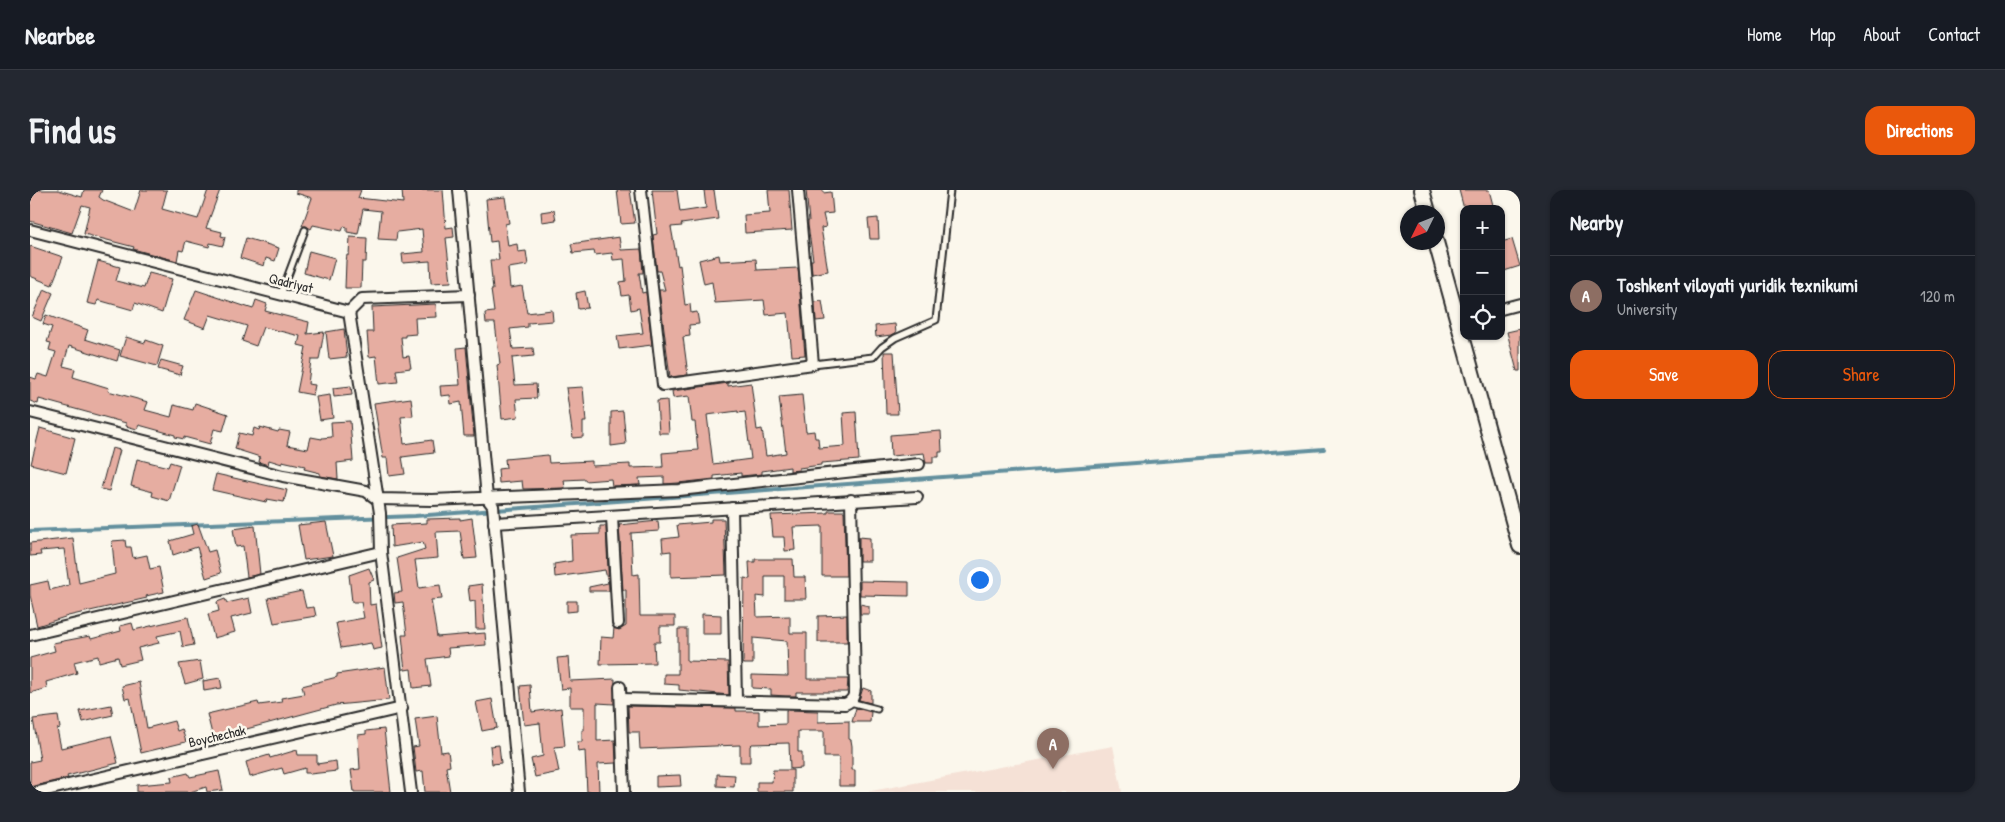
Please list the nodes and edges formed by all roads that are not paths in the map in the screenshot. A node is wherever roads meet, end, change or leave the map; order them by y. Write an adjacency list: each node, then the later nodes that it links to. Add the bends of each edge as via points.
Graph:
1 (459, 190): 11 (street)
2 (641, 190): 17 (street, via 663,385)
3 (798, 190): 17 (street)
4 (950, 190): 17 (lane, via 936,320 895,338 873,357)
5 (1422, 190): 6 (street)
6 (1426, 205)
7 (30, 230): 10 (street, Qadriyat)
8 (305, 230): 10 (lane)
9 (1439, 250): 15 (street)
10 (281, 295): 14 (street, Qadriyat)
11 (468, 295): 14 (street, via 362,299); 24 (street)
12 (1520, 304): 13 (street)
13 (1505, 308)
14 (349, 312): 21 (street)
15 (1460, 317)
16 (1466, 340): 26 (street)
17 (813, 364)
18 (30, 412): 21 (street, via 283,476 366,491)
19 (919, 464): 24 (street)
20 (917, 497): 22 (street)
21 (377, 499): 24 (street, via 432,500); 27 (street)
22 (851, 500): 23 (street); 33 (street, via 855,688)
23 (732, 508): 25 (street); 32 (street)
24 (492, 511): 25 (street); 38 (street)
25 (612, 517): 28 (street)
26 (1520, 546)
27 (381, 552): 29 (street); 34 (street)
28 (618, 623)
29 (30, 635)
30 (620, 686): 31 (street)
31 (620, 699): 32 (street); 39 (street)
32 (736, 700): 33 (street)
33 (850, 702): 35 (lane)
34 (402, 708): 36 (street, Boychechak); 37 (street)
35 (877, 709)
36 (38, 792)
37 (411, 792)
38 (519, 792)
39 (624, 792)

